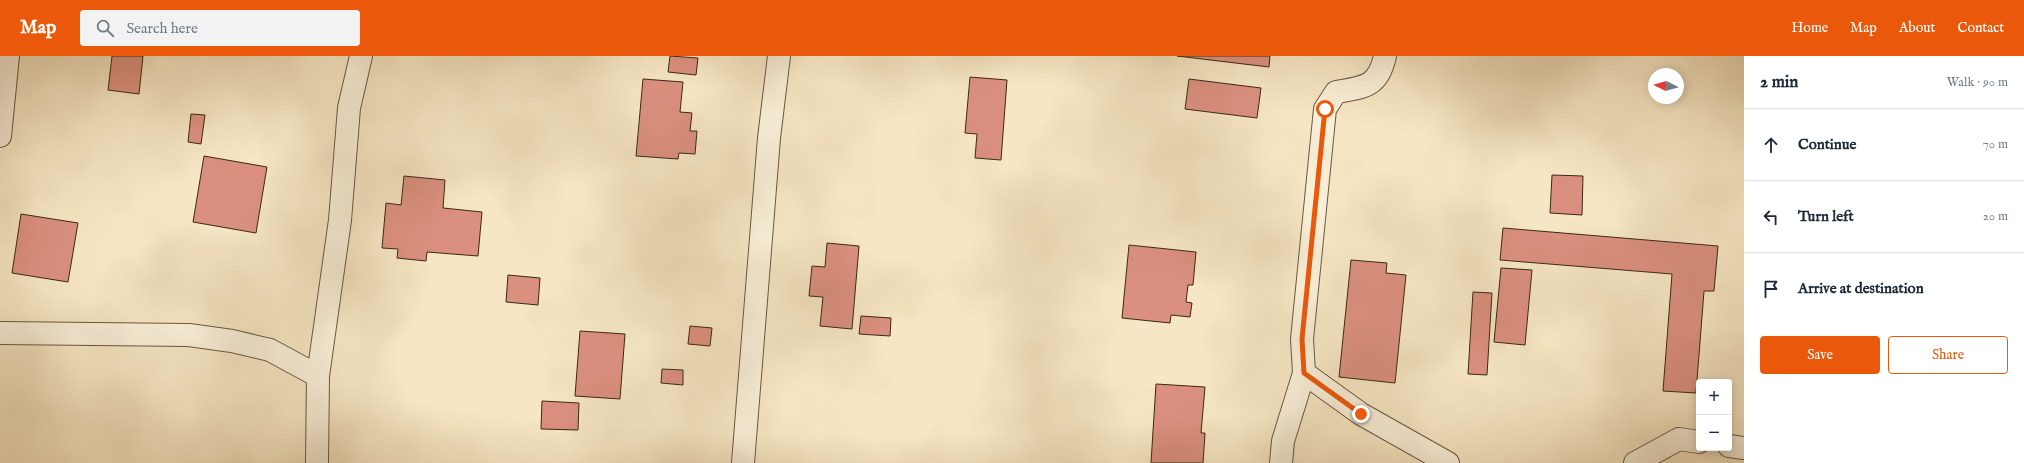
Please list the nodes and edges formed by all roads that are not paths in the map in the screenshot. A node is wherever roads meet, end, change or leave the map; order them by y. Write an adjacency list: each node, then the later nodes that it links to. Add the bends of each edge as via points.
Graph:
1 (8, 56): 5 (street)
2 (360, 56): 8 (street, via 349,108 340,220)
3 (779, 56): 13 (street, via 768,138)
4 (1385, 56): 7 (street, via 1375,82 1336,92 1325,109 1302,339)
5 (0, 136)
6 (0, 333): 8 (street, via 189,335 270,350)
7 (1304, 373): 14 (street, via 1283,441); 15 (street, via 1361,414)
8 (318, 376): 12 (street)
9 (1696, 442): 16 (street, via 1679,439)
10 (1732, 446): 11 (street)
11 (1744, 448)
12 (317, 463)
13 (743, 463)
14 (1281, 463)
15 (1448, 463)
16 (1635, 463)

